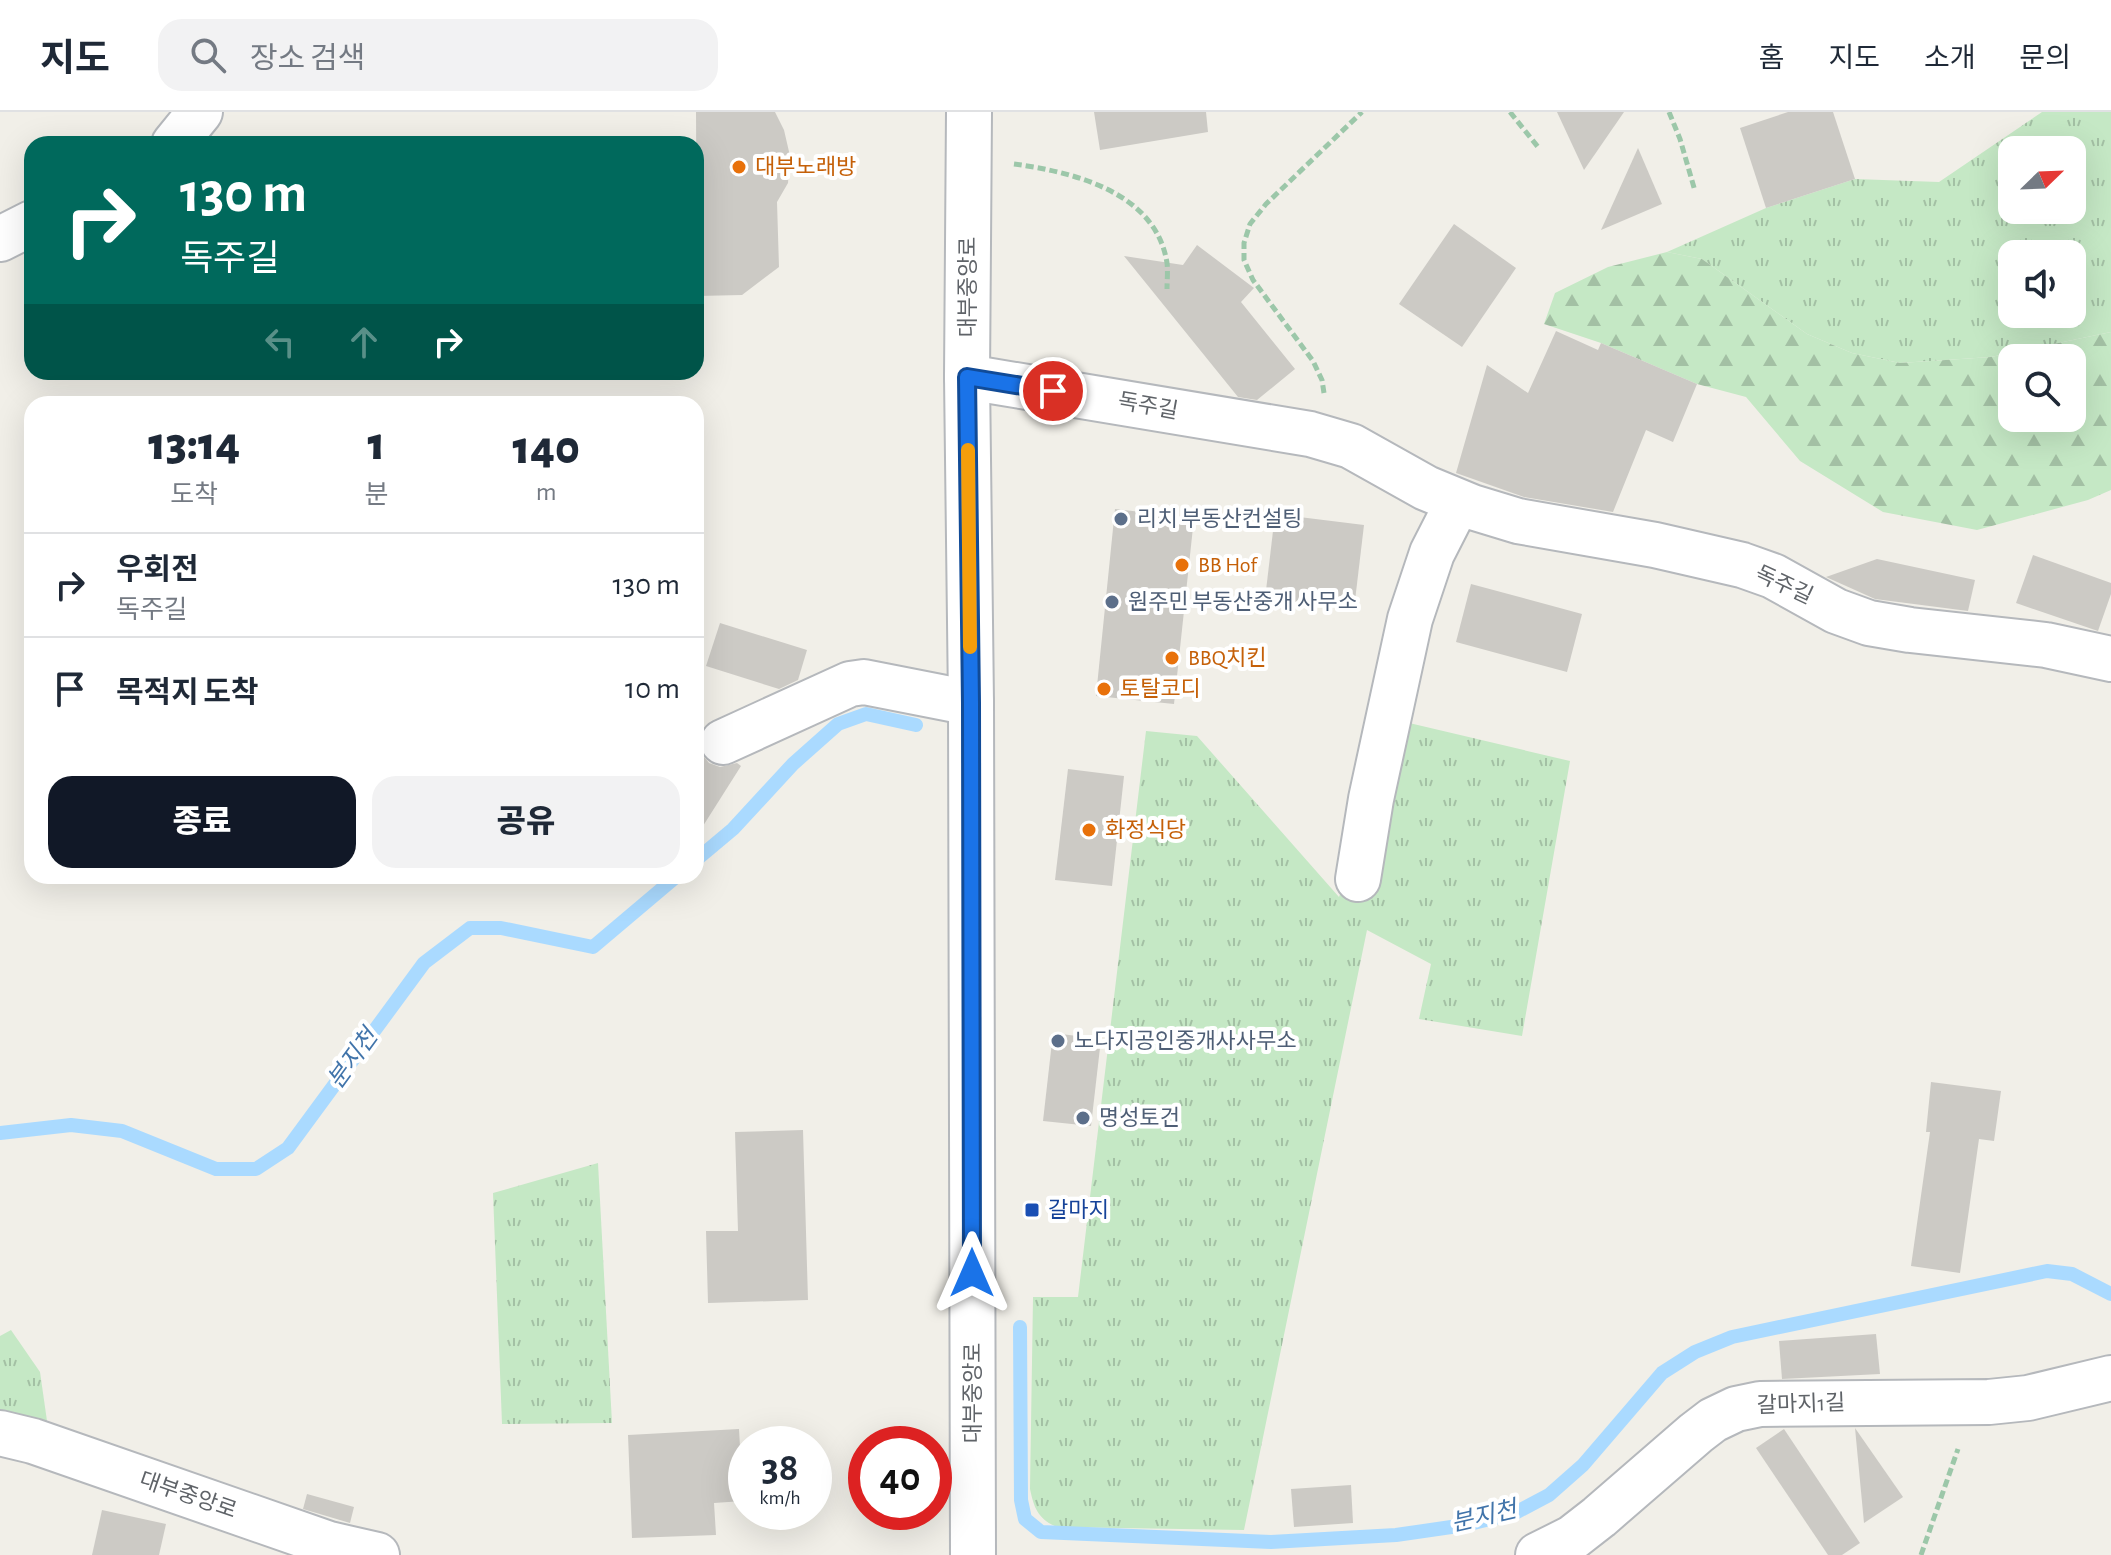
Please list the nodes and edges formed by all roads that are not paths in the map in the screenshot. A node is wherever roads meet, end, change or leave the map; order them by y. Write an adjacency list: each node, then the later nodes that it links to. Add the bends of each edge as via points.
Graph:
1 (200, 112): 3 (street)
2 (969, 112): 6 (street, 대부중앙로)
3 (180, 136)
4 (24, 227): 5 (street)
5 (0, 239)
6 (967, 377): 7 (street, 독주길, via 1310,434 1351,446); 9 (street, 대부중앙로)
7 (1458, 502): 8 (street, 독주길, via 1518,521 1742,565 1869,623 2046,645); 11 (street, via 1432,553 1410,619)
8 (2111, 659)
9 (971, 703): 10 (street, via 864,682 850,684); 15 (street, 대부중앙로)
10 (723, 742)
11 (1358, 879)
12 (2111, 1378): 16 (street, 갈마지1길, via 2028,1398 1974,1403 1783,1402 1736,1409 1696,1433 1572,1538)
13 (0, 1433): 14 (street, 대부중앙로, via 329,1544)
14 (377, 1555)
15 (973, 1555)
16 (1538, 1555)

